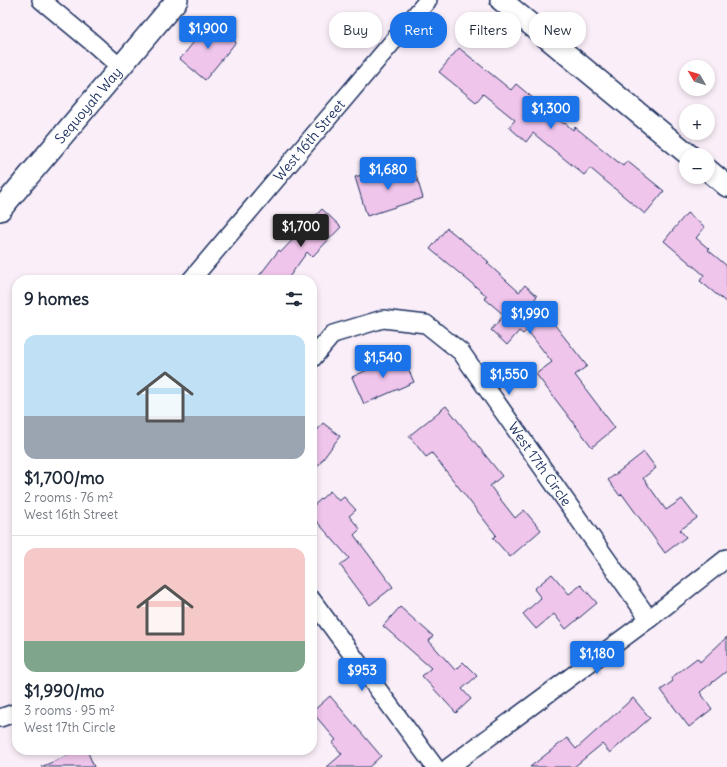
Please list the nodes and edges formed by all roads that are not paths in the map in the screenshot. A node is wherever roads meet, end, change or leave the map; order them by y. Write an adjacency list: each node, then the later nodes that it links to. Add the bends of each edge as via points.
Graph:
1 (41, 0): 5 (street)
2 (177, 0): 5 (street, Sequoyah Way)
3 (428, 0): 10 (street, West 16th Street)
4 (501, 0): 6 (street)
5 (120, 67): 9 (street, Sequoyah Way)
6 (681, 148)
7 (715, 176): 8 (street)
8 (727, 186)
9 (0, 210)
10 (195, 275)
11 (317, 353): 14 (street, West 17th Circle, via 333,334 383,319 426,324 461,352)
12 (727, 558): 14 (street)
13 (317, 607): 17 (street)
14 (648, 619): 18 (street)
15 (12, 714): 16 (street)
16 (0, 718)
17 (435, 767)
18 (449, 767)

